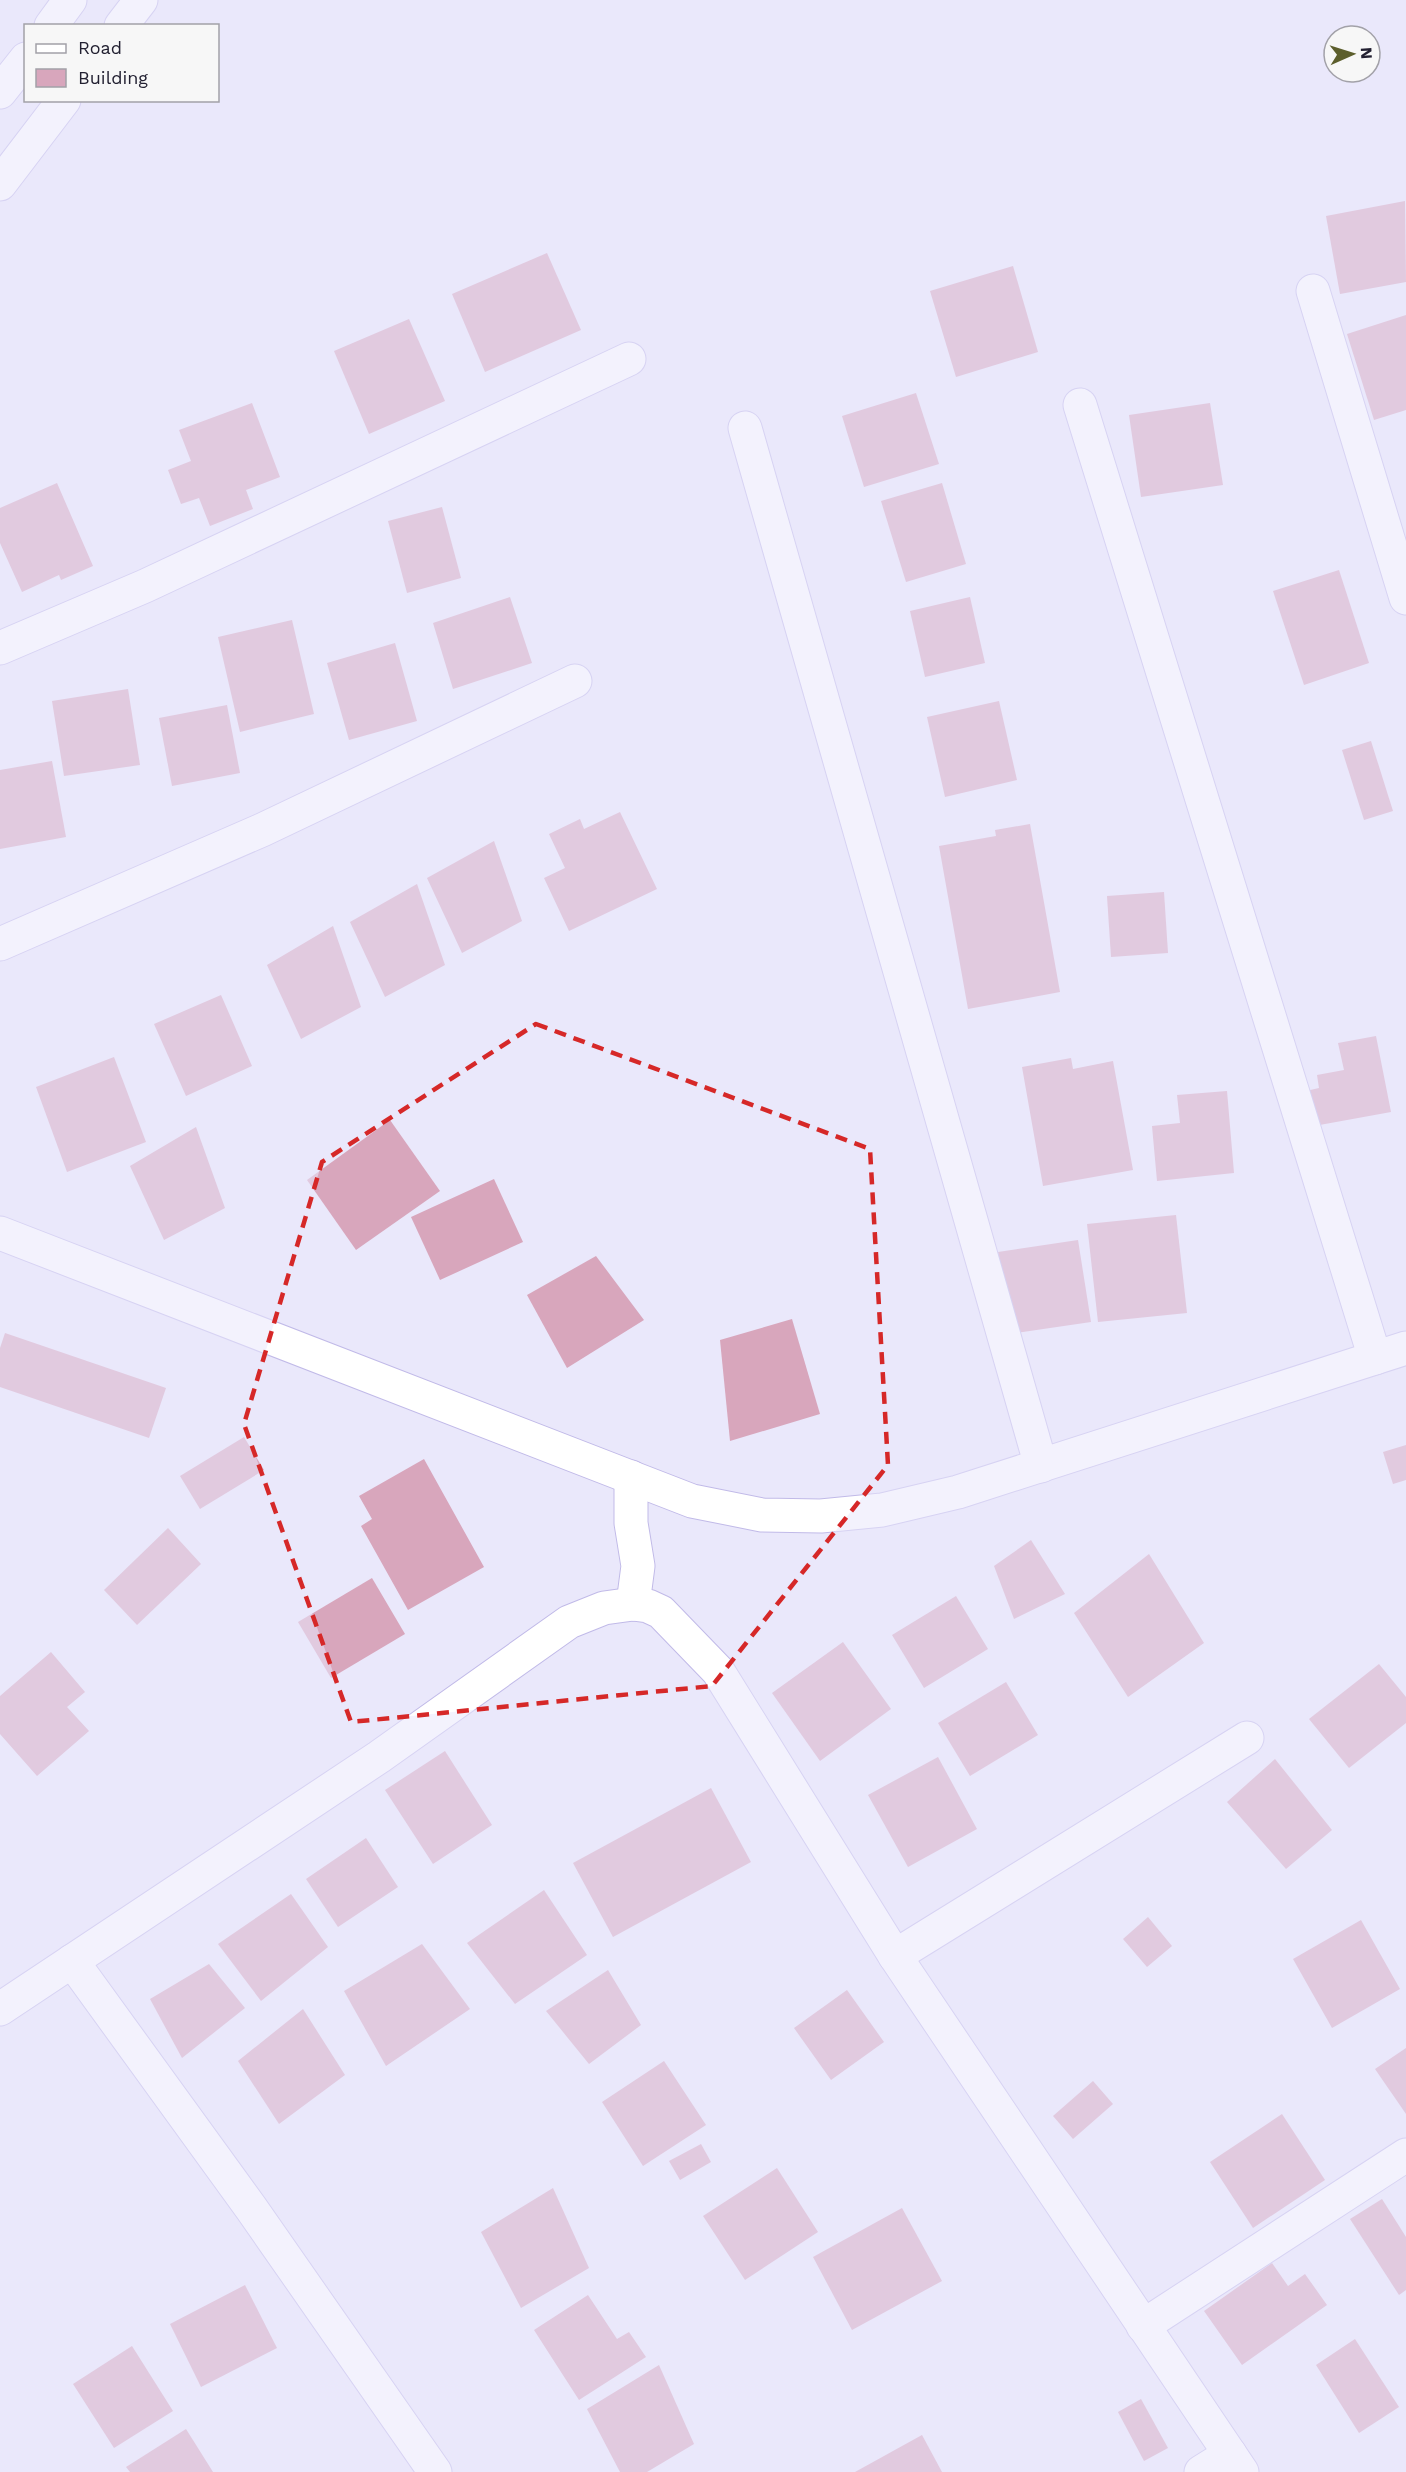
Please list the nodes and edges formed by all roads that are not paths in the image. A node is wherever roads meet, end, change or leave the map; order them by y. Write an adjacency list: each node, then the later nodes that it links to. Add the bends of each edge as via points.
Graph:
1 (70, 0): 3 (main road)
2 (141, 0): 4 (main road)
3 (52, 24)
4 (123, 24)
5 (24, 61): 6 (main road)
6 (0, 92)
7 (62, 102): 8 (main road)
8 (0, 184)
9 (1313, 291): 13 (main road)
10 (629, 359): 14 (main road, via 145,586)
11 (1080, 405): 19 (main road)
12 (744, 428): 20 (main road)
13 (1406, 598)
14 (0, 648)
15 (575, 681): 16 (main road, via 262,830)
16 (0, 944)
17 (0, 1233): 21 (main road)
18 (1406, 1348): 19 (main road)
19 (1375, 1358): 20 (main road)
20 (1041, 1466): 21 (main road, via 882,1510 821,1516 762,1515 692,1501)
21 (631, 1477): 22 (main road, via 631,1523 638,1566)
22 (633, 1604): 24 (main road, via 661,1612 718,1671); 25 (main road, via 604,1608 569,1622 379,1757)
23 (1247, 1738): 24 (main road)
24 (895, 1956): 28 (main road)
25 (72, 1961): 26 (main road); 30 (main road)
26 (0, 2009)
27 (1406, 2155): 28 (main road)
28 (1143, 2326): 29 (main road)
29 (1236, 2463): 31 (main road)
30 (435, 2472)
31 (1201, 2472)

